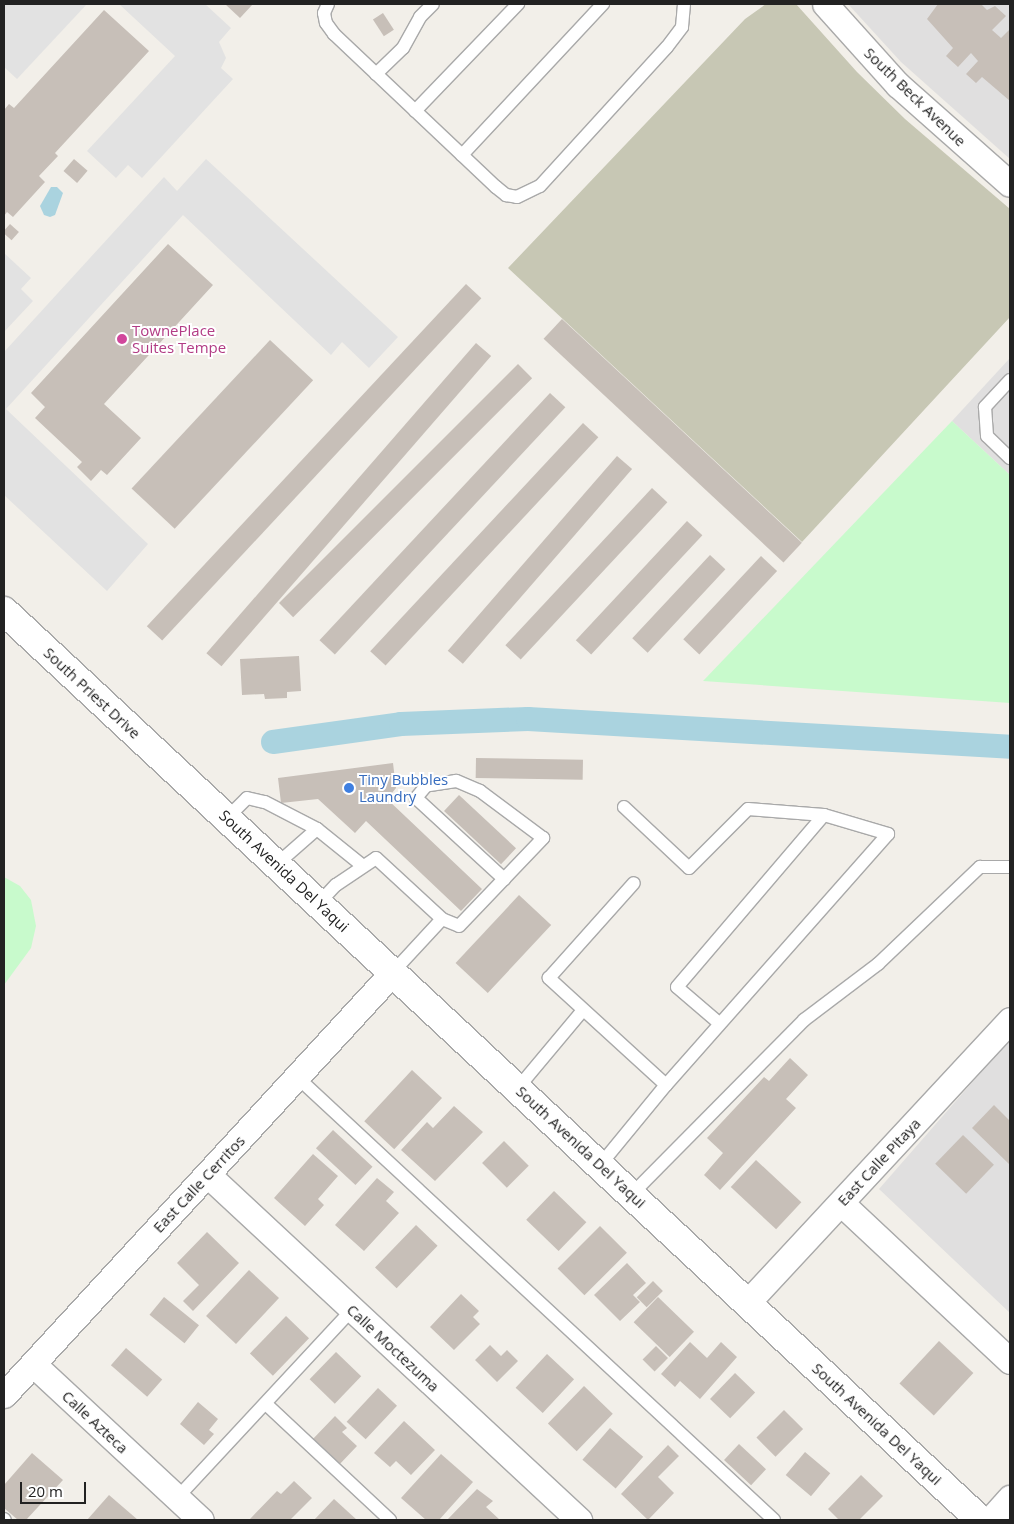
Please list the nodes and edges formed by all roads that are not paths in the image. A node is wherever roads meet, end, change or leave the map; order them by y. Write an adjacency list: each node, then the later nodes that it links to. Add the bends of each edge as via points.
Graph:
1 (328, 4): 7 (lane, via 324,13 326,23)
2 (433, 4): 7 (lane, via 420,17 403,48)
3 (518, 4): 8 (lane)
4 (603, 4): 9 (lane)
5 (684, 4): 9 (lane, via 682,26 667,47 540,186 526,195 506,195)
6 (825, 4): 10 (street, South Beck Avenue, via 898,85)
7 (376, 74): 8 (lane)
8 (415, 111): 9 (lane)
9 (462, 155)
10 (1010, 184)
11 (1010, 380): 12 (lane, via 985,407 987,436)
12 (1010, 458)
13 (4, 612): 14 (street, South Priest Drive)
14 (180, 775): 17 (street, South Avenida Del Yaqui)
15 (624, 807): 16 (lane, via 689,868 748,809)
16 (824, 815): 29 (lane, via 677,987); 29 (lane, via 888,834)
17 (226, 818): 18 (lane, via 247,798 265,802); 19 (street, South Avenida Del Yaqui)
18 (317, 829): 19 (lane); 20 (lane)
19 (277, 864): 24 (street, South Avenida Del Yaqui)
20 (363, 866): 24 (lane, via 336,885); 25 (lane, via 376,858)
21 (1010, 867): 35 (lane, via 980,867 878,964 804,1020)
22 (504, 878): 22 (lane, via 543,838 480,791 456,781 426,786 416,798); 25 (lane, via 459,926)
23 (634, 883): 27 (lane, via 549,978)
24 (319, 903): 26 (street, South Avenida Del Yaqui)
25 (442, 919): 26 (lane)
26 (393, 972): 30 (street, East Calle Cerritos); 32 (street, South Avenida Del Yaqui)
27 (583, 1010): 31 (lane); 32 (lane)
28 (1010, 1020): 36 (street, East Calle Pitaya)
29 (720, 1023): 31 (lane)
30 (297, 1077): 34 (street, East Calle Cerritos); 48 (lane)
31 (666, 1085): 33 (lane)
32 (517, 1088): 33 (street, South Avenida Del Yaqui)
33 (601, 1164): 35 (street, South Avenida Del Yaqui)
34 (208, 1175): 38 (street, Calle Moctezuma); 40 (street, East Calle Cerritos)
35 (632, 1194): 37 (street, South Avenida Del Yaqui)
36 (841, 1203): 37 (street, East Calle Pitaya); 39 (street)
37 (747, 1303): 49 (street, South Avenida Del Yaqui)
38 (352, 1310): 42 (lane); 47 (street, Calle Moctezuma)
39 (1010, 1361)
40 (33, 1364): 41 (street, East Calle Cerritos); 43 (street, Calle Azteca)
41 (4, 1395)
42 (266, 1404): 43 (lane); 46 (lane)
43 (177, 1498): 45 (street, Calle Azteca)
44 (1010, 1498): 50 (street)
45 (201, 1520)
46 (390, 1520)
47 (579, 1520)
48 (774, 1520)
49 (980, 1520)
50 (990, 1520)

